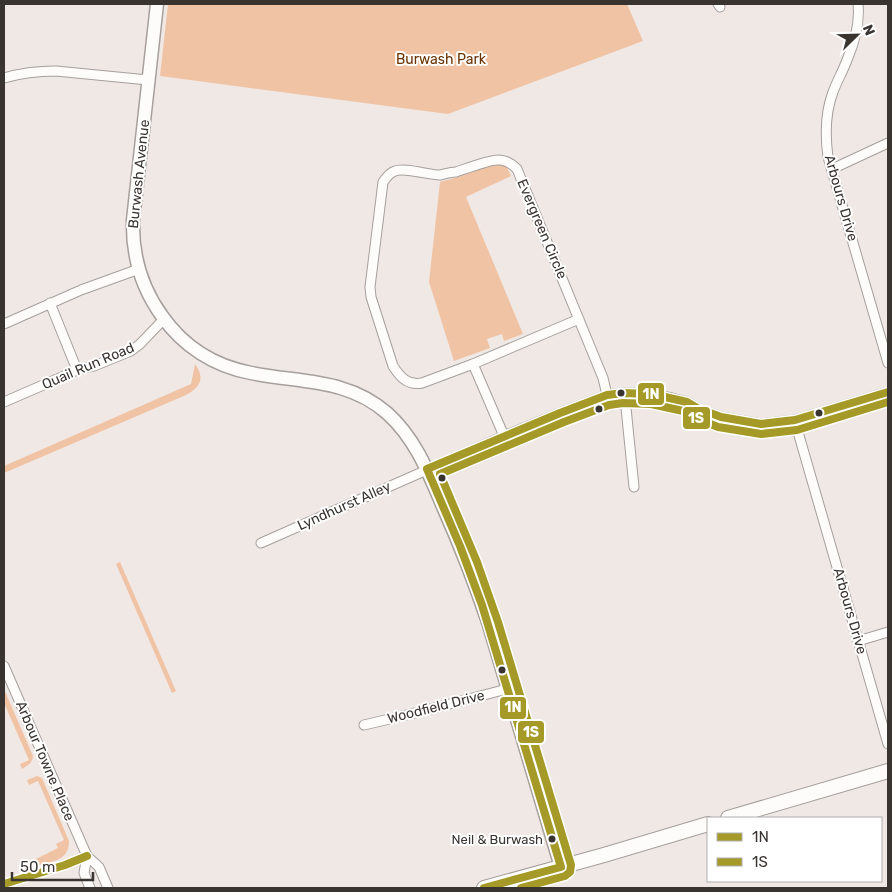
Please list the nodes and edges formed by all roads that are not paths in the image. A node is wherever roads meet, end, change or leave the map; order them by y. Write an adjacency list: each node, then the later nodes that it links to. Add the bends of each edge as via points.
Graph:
1 (157, 4): 4 (street, Burwash Avenue)
2 (858, 4): 6 (street, Arbours Drive, via 853,43 827,114 826,145)
3 (4, 78): 4 (street, via 49,71)
4 (148, 80): 7 (street, Burwash Avenue, via 132,220)
5 (888, 143): 6 (street)
6 (832, 169): 12 (street, Arbours Drive)
7 (139, 269): 8 (street); 9 (street, Burwash Avenue)
8 (50, 303): 11 (street); 14 (street)
9 (164, 319): 14 (street, Quail Run Road, via 131,351); 21 (street, Burwash Avenue, via 187,344 221,364 251,373 322,383 366,399 400,426)
10 (579, 319): 13 (street, Evergreen Circle); 13 (street, Evergreen Circle, via 517,169 512,164 497,159 440,175 395,171 383,182 370,287 393,366 406,381 416,384); 17 (street, Evergreen Circle)
11 (4, 324)
12 (888, 363)
13 (472, 364): 20 (street)
14 (77, 370): 18 (street, Quail Run Road)
15 (888, 392): 19 (street, Lyndhurst Alley)
16 (623, 393): 17 (street, Lyndhurst Alley); 19 (street, Lyndhurst Alley, via 672,398 739,421 761,424); 22 (street)
17 (607, 395): 20 (street, Lyndhurst Alley)
18 (4, 402)
19 (795, 420): 25 (street, Arbours Drive)
20 (504, 436): 21 (street, Lyndhurst Alley)
21 (427, 469): 23 (street, Lyndhurst Alley); 27 (street, Burwash Avenue, via 475,583)
22 (634, 487)
23 (261, 542)
24 (888, 632): 25 (street)
25 (858, 641): 29 (street, Arbours Drive)
26 (4, 666): 33 (street, Arbour Towne Place)
27 (508, 689): 28 (street, Woodfield Drive); 34 (street, Burwash Avenue)
28 (364, 725)
29 (888, 744)
30 (888, 771): 31 (main road)
31 (731, 817)
32 (707, 824): 34 (main road)
33 (87, 856): 35 (street, Arbour Towne Place, via 84,874); 36 (street, Arbour Towne Place, via 99,867)
34 (561, 867): 37 (main road)
35 (90, 888)
36 (108, 888)
37 (484, 888)

